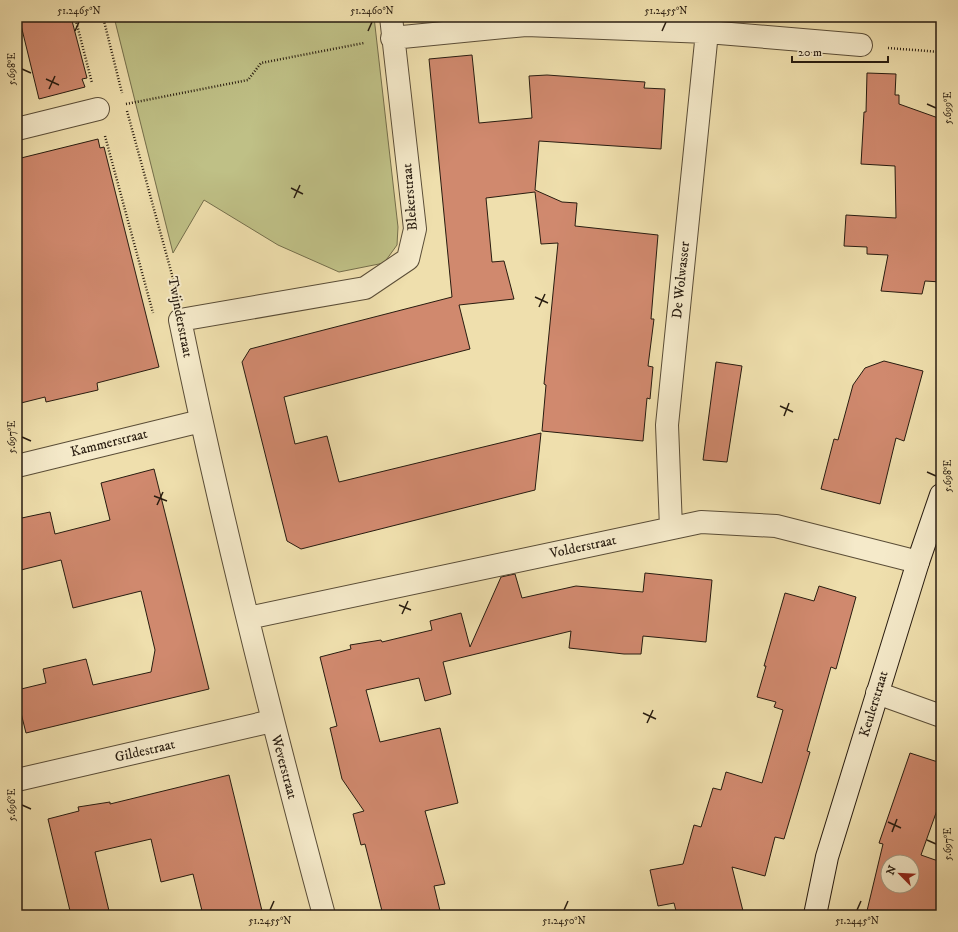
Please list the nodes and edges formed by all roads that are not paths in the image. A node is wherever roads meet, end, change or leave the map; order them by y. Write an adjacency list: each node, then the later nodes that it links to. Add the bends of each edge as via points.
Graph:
1 (392, 27): 2 (street, via 526,25); 6 (street, Blekerstraat, via 415,229 408,259 365,288)
2 (706, 32): 3 (street); 10 (street, De Wolwasser, via 667,425)
3 (861, 45)
4 (98, 109): 5 (street)
5 (17, 129)
6 (180, 320): 7 (street, Twijnderstraat)
7 (201, 421): 8 (street, Kammerstraat); 12 (street, Twijnderstraat)
8 (17, 466)
9 (941, 495): 11 (street, Keulerstraat)
10 (671, 528): 11 (street, Volderstraat, via 701,522 776,526); 12 (street, Volderstraat)
11 (918, 562): 13 (street, Keulerstraat)
12 (248, 618): 15 (street, Weverstraat)
13 (877, 693): 14 (street); 18 (street, Keulerstraat, via 827,857)
14 (941, 716)
15 (272, 721): 16 (street, Gildestraat); 17 (street, Weverstraat)
16 (17, 780)
17 (324, 915)
18 (815, 915)

